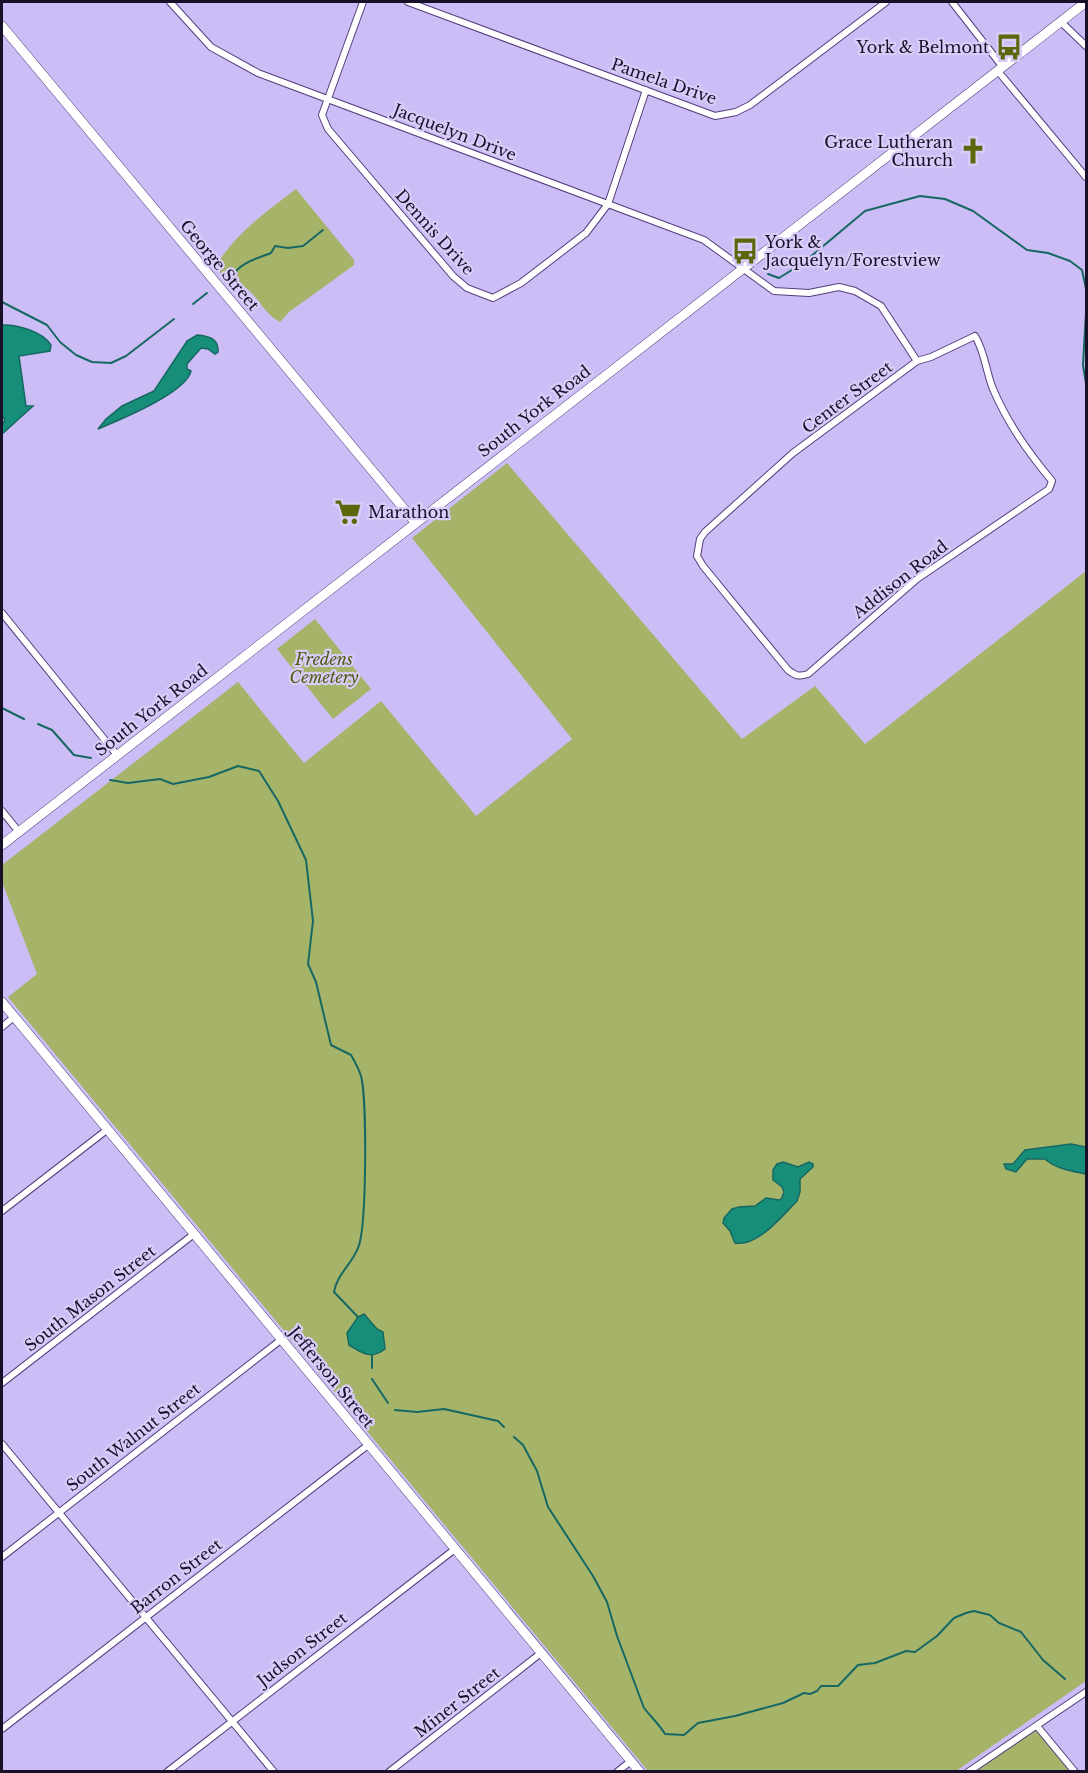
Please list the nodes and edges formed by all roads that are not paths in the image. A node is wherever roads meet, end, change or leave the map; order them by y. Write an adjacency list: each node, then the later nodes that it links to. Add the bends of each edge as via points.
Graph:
1 (171, 2): 12 (street, Jacquelyn Drive, via 220,52 258,72)
2 (363, 2): 12 (street)
3 (408, 2): 11 (street, Pamela Drive)
4 (886, 2): 11 (street, Pamela Drive, via 736,112 715,116)
5 (952, 2): 10 (street)
6 (1086, 2): 7 (street, South York Road)
7 (1060, 21): 9 (street); 10 (street, South York Road)
8 (2, 26): 18 (street, George Street)
9 (1086, 46)
10 (1000, 68): 13 (street); 15 (street, South York Road)
11 (646, 90): 14 (street, Dennis Drive)
12 (328, 99): 14 (street, Jacquelyn Drive); 14 (street, Dennis Drive, via 322,115 328,129 453,276 467,288 493,298 521,283 586,233)
13 (1086, 177)
14 (608, 204): 15 (street, Jacquelyn Drive, via 704,240)
15 (743, 269): 16 (street, Jacquelyn Drive, via 774,291 809,293 839,287 855,291 881,306); 18 (street, South York Road)
16 (917, 361): 17 (street, Center Street, via 975,336); 20 (street, Center Street, via 793,453 700,538 697,556 703,566 788,670)
17 (992, 386): 20 (street, Addison Road, via 1007,421 1052,481 1049,489 917,579 808,674)
18 (415, 522): 21 (street, South York Road)
19 (2, 613): 21 (street)
20 (798, 676)
21 (117, 755): 23 (street, South York Road)
22 (2, 811): 23 (street)
23 (19, 832): 24 (street, South York Road)
24 (2, 845)
25 (2, 1002): 26 (street, Jefferson Street)
26 (14, 1017): 27 (street); 28 (street, Jefferson Street)
27 (2, 1027)
28 (108, 1129): 29 (street); 30 (street, Jefferson Street)
29 (2, 1211)
30 (194, 1234): 31 (street, Jefferson Street); 32 (street, South Mason Street)
31 (282, 1339): 34 (street, Jefferson Street); 35 (street, South Walnut Street)
32 (2, 1383)
33 (2, 1444): 35 (street)
34 (368, 1444): 36 (street, Jefferson Street); 38 (street, Barron Street)
35 (58, 1513): 37 (street, South Walnut Street); 38 (street)
36 (455, 1549): 39 (street, Jefferson Street); 41 (street, Judson Street)
37 (2, 1557)
38 (145, 1618): 41 (street); 43 (street, Barron Street)
39 (541, 1653): 44 (street, Jefferson Street); 47 (street, Miner Street)
40 (1086, 1692): 42 (street)
41 (231, 1721): 45 (street, Judson Street); 46 (street)
42 (1037, 1726): 50 (street); 51 (street)
43 (2, 1729)
44 (631, 1761): 48 (street); 49 (street, Jefferson Street)
45 (167, 1772)
46 (274, 1772)
47 (389, 1772)
48 (617, 1772)
49 (640, 1772)
50 (968, 1772)
51 (1075, 1772)

